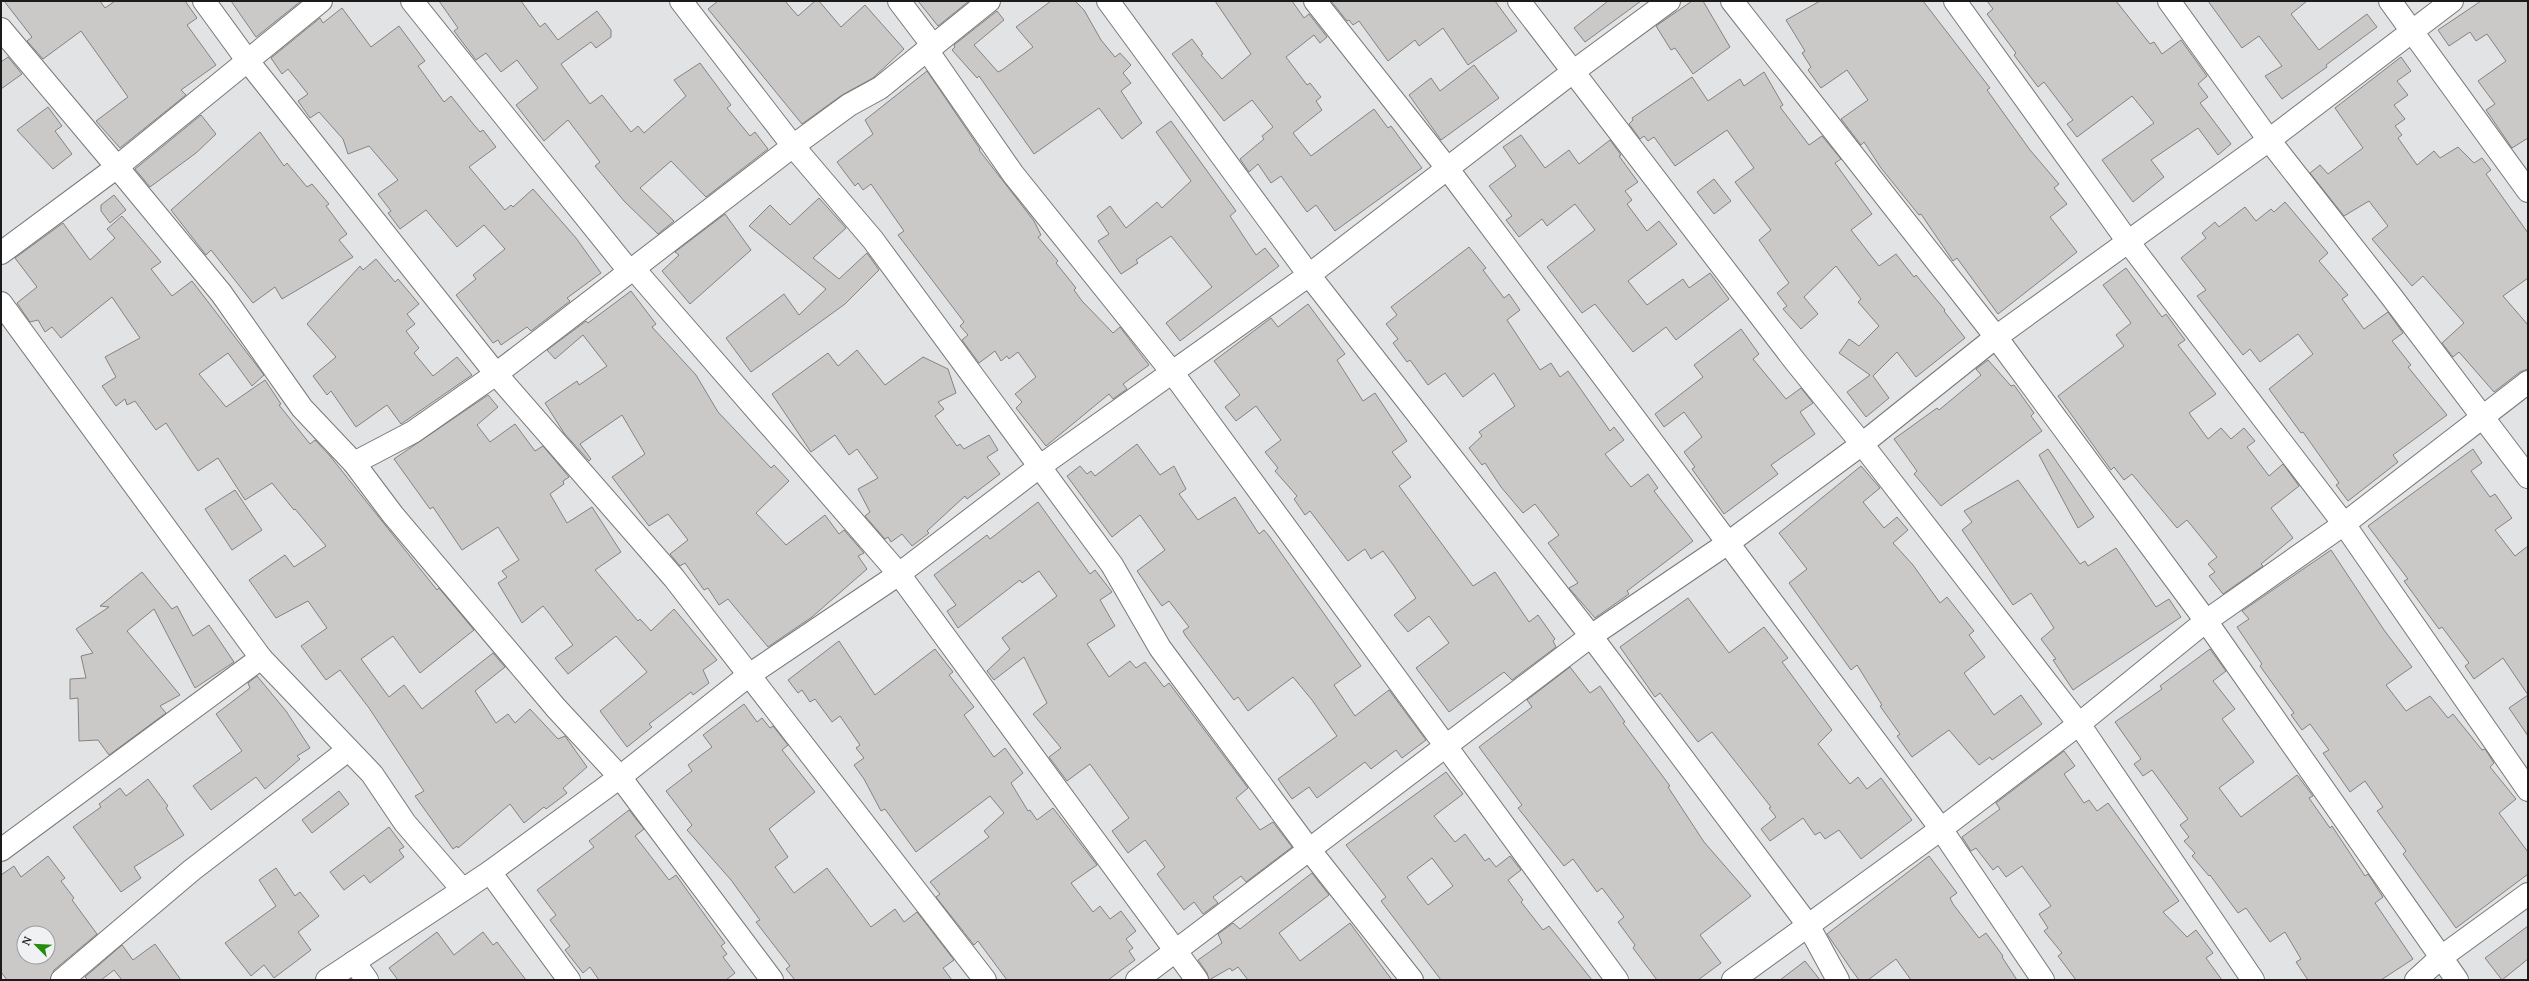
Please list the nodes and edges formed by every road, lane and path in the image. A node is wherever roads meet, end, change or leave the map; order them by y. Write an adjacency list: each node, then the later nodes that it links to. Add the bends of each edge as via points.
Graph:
1 (204, 1): 19 (street)
2 (322, 1): 19 (street)
3 (412, 1): 28 (street)
4 (681, 1): 22 (street)
5 (899, 1): 18 (street)
6 (989, 1): 18 (street)
7 (1108, 1): 29 (street)
8 (1315, 1): 24 (street)
9 (1519, 1): 20 (street)
10 (1669, 1): 20 (street)
11 (1732, 1): 31 (street)
12 (1955, 1): 26 (street)
13 (2169, 1): 21 (street)
14 (2390, 1): 17 (street)
15 (2452, 1): 17 (street)
16 (1, 28): 23 (street)
17 (2412, 29): 21 (street); 25 (street)
18 (930, 48): 22 (street, via 880,88 849,105); 32 (street, via 1012,174)
19 (247, 60): 23 (street); 33 (street)
20 (1574, 71): 24 (street); 36 (street, via 1794,360)
21 (2268, 140): 26 (street); 35 (street, via 2392,296)
22 (793, 146): 28 (street); 38 (street, via 873,240)
23 (117, 167): 27 (street); 37 (street, via 221,293 302,408)
24 (1447, 168): 29 (street); 41 (street)
25 (2528, 191)
26 (2129, 243): 31 (street); 40 (street)
27 (1, 253)
28 (632, 270): 33 (street); 42 (street)
29 (1309, 275): 32 (street); 44 (street)
30 (1, 303): 45 (street)
31 (1996, 337): 36 (street); 43 (street)
32 (1172, 372): 38 (street); 48 (street)
33 (496, 374): 37 (street, via 413,432); 46 (street, via 674,578)
34 (2528, 382): 35 (street)
35 (2482, 417): 39 (street); 40 (street)
36 (1862, 444): 41 (street); 47 (street)
37 (354, 463): 50 (street, via 394,515 556,708)
38 (1039, 467): 42 (street); 53 (street, via 1112,565 1160,648)
39 (2528, 477)
40 (2344, 524): 43 (street); 51 (street)
41 (1728, 543): 44 (street); 52 (street)
42 (899, 574): 46 (street); 59 (street)
43 (2206, 621): 47 (street); 60 (street)
44 (1591, 636): 48 (street); 58 (street)
45 (262, 658): 49 (street); 54 (street)
46 (749, 675): 50 (street); 67 (street)
47 (2079, 724): 52 (street); 75 (street)
48 (1446, 747): 53 (street); 71 (street)
49 (348, 750): 56 (street, via 372,774 406,823); 62 (street, via 192,870)
50 (620, 777): 55 (street); 66 (street)
51 (2528, 790)
52 (1941, 829): 58 (street); 74 (street)
53 (1308, 848): 59 (street); 70 (street)
54 (1, 850)
55 (490, 872): 56 (street); 65 (street)
56 (462, 889): 61 (street)
57 (2528, 894): 60 (street)
58 (1808, 925): 72 (street); 73 (street)
59 (1176, 952): 68 (street); 69 (street)
60 (2440, 958): 76 (street); 77 (street)
61 (354, 962): 63 (street); 64 (street)
62 (62, 980)
63 (327, 980)
64 (367, 980)
65 (569, 980)
66 (772, 980)
67 (985, 980)
68 (1137, 980)
69 (1197, 980)
70 (1412, 980)
71 (1617, 980)
72 (1733, 980)
73 (1838, 980)
74 (2043, 980)
75 (2253, 980)
76 (2416, 980)
77 (2457, 980)

